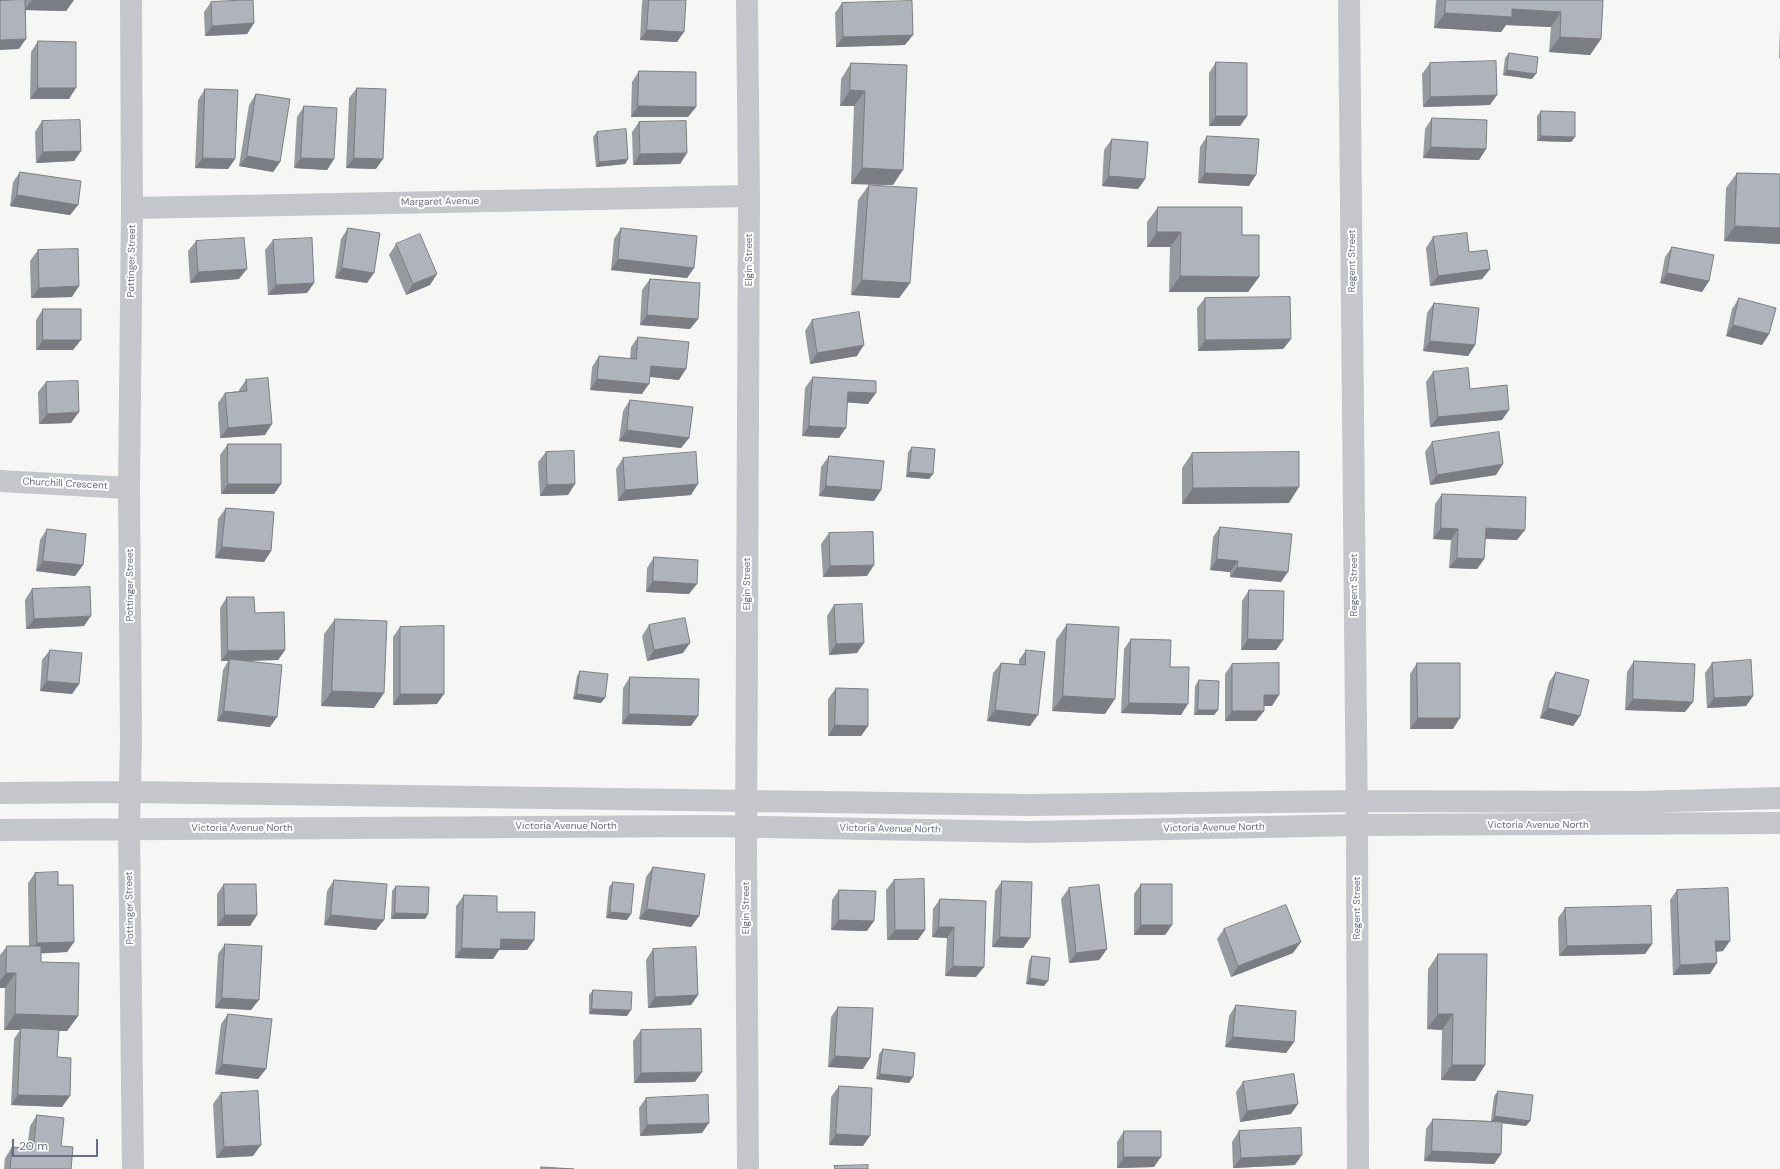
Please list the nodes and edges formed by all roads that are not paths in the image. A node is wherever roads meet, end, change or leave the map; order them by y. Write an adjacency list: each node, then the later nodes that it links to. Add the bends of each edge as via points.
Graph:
1 (131, 0): 5 (street, Pottinger Street)
2 (747, 0): 4 (street, Elgin Street)
3 (1349, 0): 12 (street, Regent Street)
4 (749, 196): 5 (street, Margaret Avenue); 11 (street, Elgin Street)
5 (132, 208): 7 (street, Pottinger Street)
6 (0, 481): 7 (street, Churchill Crescent)
7 (129, 488): 8 (street, Pottinger Street)
8 (130, 792): 9 (street); 11 (street); 19 (street, Pottinger Street)
9 (0, 793)
10 (1780, 798): 13 (street)
11 (746, 800): 14 (street); 18 (street, Elgin Street)
12 (1356, 801): 13 (street); 14 (street); 16 (street, Regent Street)
13 (1640, 802): 17 (street)
14 (1030, 805): 21 (street)
15 (1780, 823): 17 (street, Victoria Avenue North)
16 (1357, 825): 17 (street, Victoria Avenue North); 21 (street, Victoria Avenue North); 24 (street, Regent Street)
17 (1640, 825)
18 (746, 827): 19 (street, Victoria Avenue North); 21 (street, Victoria Avenue North); 23 (street, Elgin Street)
19 (129, 828): 20 (street, Victoria Avenue North); 22 (street, Pottinger Street)
20 (0, 830)
21 (1030, 832)
22 (133, 1169)
23 (748, 1169)
24 (1358, 1169)

